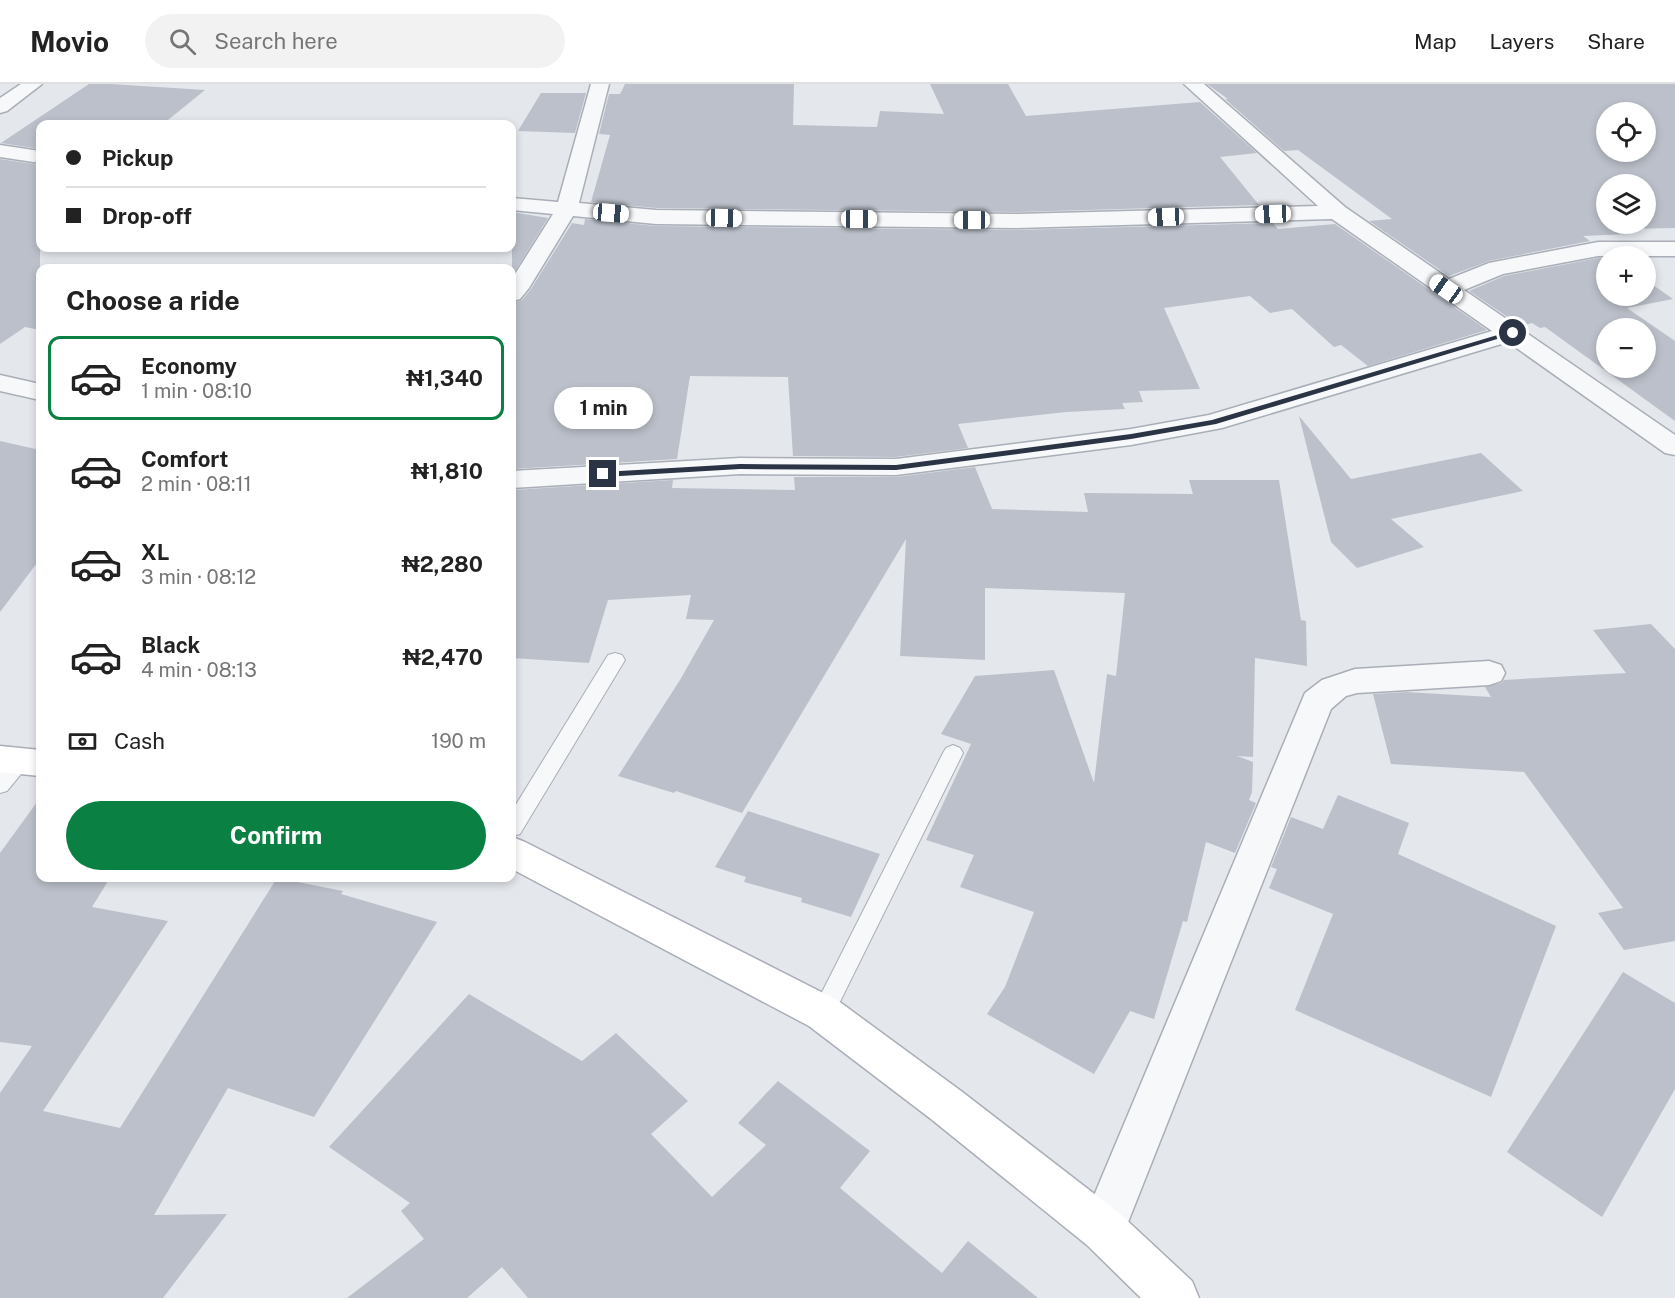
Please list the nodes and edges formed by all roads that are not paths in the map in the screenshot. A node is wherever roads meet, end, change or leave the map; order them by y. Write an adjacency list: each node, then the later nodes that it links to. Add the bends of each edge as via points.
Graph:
1 (33, 84): 4 (street)
2 (600, 84): 8 (street)
3 (1193, 84): 9 (street)
4 (0, 107)
5 (0, 151): 6 (street)
6 (36, 156)
7 (516, 204): 8 (street)
8 (566, 210): 9 (street, via 656,217 1017,220); 11 (street)
9 (1337, 212): 12 (street)
10 (1675, 249): 12 (street, via 1598,249 1497,268)
11 (516, 289)
12 (1446, 289): 13 (street)
13 (1513, 333): 16 (street); 17 (street, via 1213,422 1131,436 896,467 740,466)
14 (0, 383): 15 (street)
15 (36, 391)
16 (1675, 447)
17 (516, 480)
18 (615, 660): 21 (lane)
19 (1489, 673): 24 (street, via 1356,681 1334,688 1317,702)
20 (953, 753): 23 (lane)
21 (516, 821)
22 (516, 854): 23 (main road)
23 (823, 1013): 24 (main road)
24 (1103, 1229): 25 (main road)
25 (1175, 1298)

